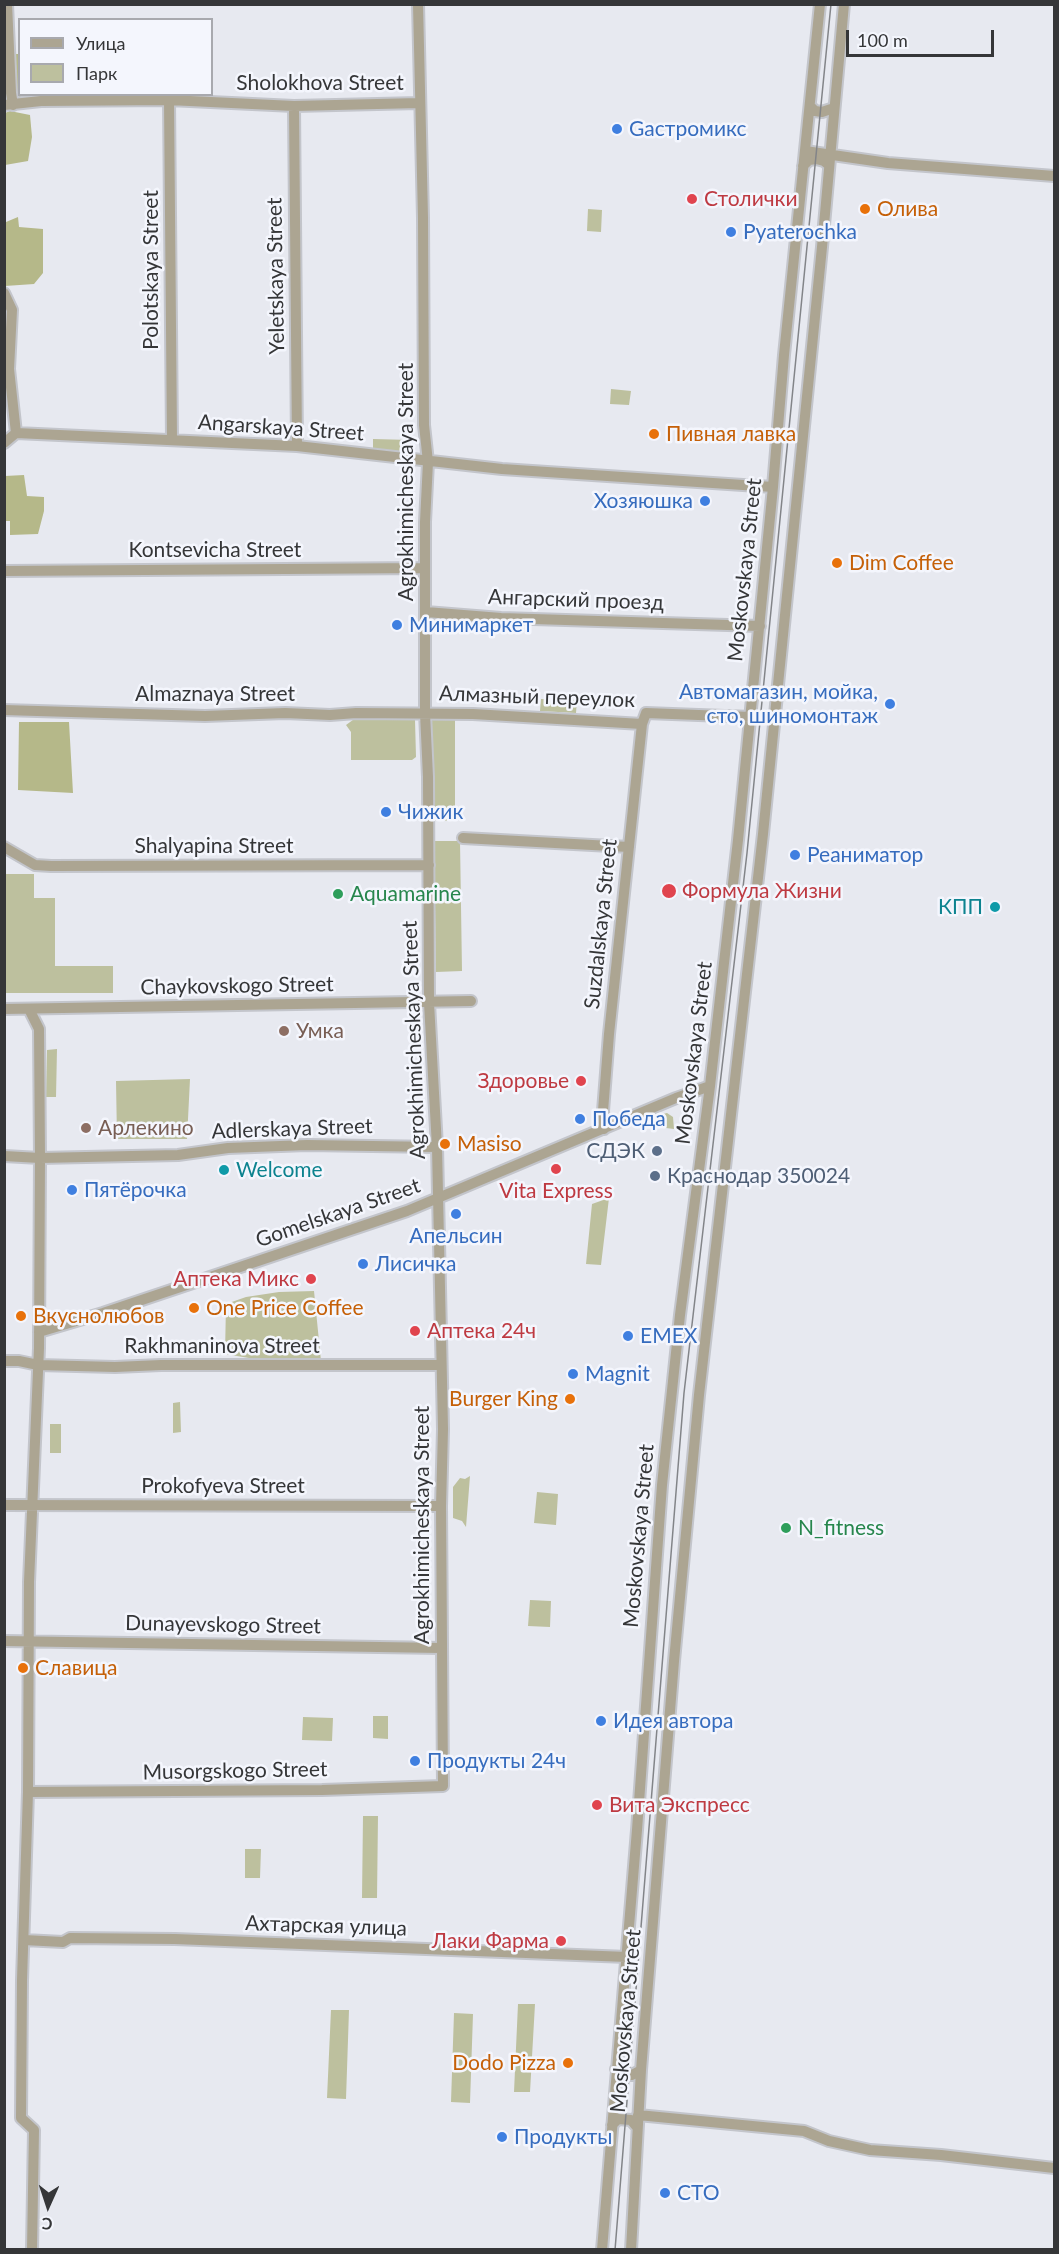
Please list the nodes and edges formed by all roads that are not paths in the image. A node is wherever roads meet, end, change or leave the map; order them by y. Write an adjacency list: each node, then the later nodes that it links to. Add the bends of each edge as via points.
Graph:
1 (7, 4): 7 (street)
2 (418, 4): 6 (street, Agrokhimicheskaya Street)
3 (820, 4): 9 (street, Moskovskaya Street)
4 (844, 4): 10 (street, Moskovskaya Street)
5 (169, 100): 7 (street, Sholokhova Street); 8 (street, Sholokhova Street); 18 (street, Polotskaya Street)
6 (419, 103): 8 (street, Sholokhova Street); 21 (street, Agrokhimicheskaya Street, via 424,425)
7 (9, 105)
8 (294, 106): 20 (street, Yeletskaya Street)
9 (810, 106): 10 (street, via 822,112); 11 (street, Moskovskaya Street)
10 (834, 108): 12 (street, Moskovskaya Street)
11 (805, 151): 12 (street); 14 (street, Moskovskaya Street)
12 (830, 153): 13 (street, Moskovskaya Street); 15 (street, via 888,163)
13 (829, 165): 14 (street, via 816,159); 60 (street, Moskovskaya Street, via 766,805 699,1395)
14 (803, 166): 22 (street, Moskovskaya Street)
15 (1054, 176)
16 (4, 293): 17 (street, via 12,310 9,369)
17 (16, 434): 18 (street, Angarskaya Street); 19 (street)
18 (172, 440): 20 (street, Angarskaya Street)
19 (4, 443)
20 (297, 446): 21 (street, Angarskaya Street)
21 (428, 462): 22 (street, Angarskaya Street); 23 (street, Agrokhimicheskaya Street)
22 (773, 487): 26 (street, Moskovskaya Street)
23 (425, 568): 24 (street, Kontsevicha Street); 25 (street, Agrokhimicheskaya Street)
24 (4, 571)
25 (426, 612): 26 (street, Ангарский проезд); 28 (street, Agrokhimicheskaya Street)
26 (760, 626): 29 (street, Moskovskaya Street)
27 (4, 710): 28 (street, Almaznaya Street, via 205,716)
28 (425, 713): 30 (street, Алмазный переулок); 34 (street, Agrokhimicheskaya Street)
29 (750, 717): 30 (street, Алмазный переулок, via 646,713); 39 (street, Moskovskaya Street)
30 (642, 724): 33 (street, Suzdalskaya Street)
31 (463, 838): 33 (street)
32 (4, 847): 34 (street, Shalyapina Street, via 35,865 51,866)
33 (629, 847): 40 (street, Suzdalskaya Street, via 609,1034)
34 (429, 865): 36 (street, Agrokhimicheskaya Street)
35 (471, 1001): 36 (street, Chaykovskogo Street)
36 (429, 1003): 38 (street, Chaykovskogo Street); 41 (street, Agrokhimicheskaya Street)
37 (4, 1008): 38 (street, Chaykovskogo Street)
38 (29, 1009): 43 (street, via 39,1029)
39 (710, 1086): 40 (street, Gomelskaya Street); 58 (street, Moskovskaya Street, via 662,1485)
40 (604, 1129): 44 (street, Gomelskaya Street)
41 (437, 1148): 43 (street, Adlerskaya Street, via 307,1145 228,1148 178,1155); 44 (street, Agrokhimicheskaya Street)
42 (4, 1156): 43 (street, Adlerskaya Street)
43 (40, 1158): 45 (street)
44 (437, 1200): 45 (street, Gomelskaya Street); 48 (street, Agrokhimicheskaya Street)
45 (39, 1332): 47 (street)
46 (4, 1361): 47 (street, Rakhmaninova Street)
47 (38, 1365): 48 (street, Rakhmaninova Street); 50 (street)
48 (441, 1365): 51 (street, Agrokhimicheskaya Street)
49 (4, 1505): 50 (street, Prokofyeva Street)
50 (32, 1506): 51 (street, Prokofyeva Street); 53 (street)
51 (441, 1506): 54 (street, Agrokhimicheskaya Street)
52 (4, 1641): 53 (street, Dunayevskogo Street)
53 (28, 1641): 54 (street, Dunayevskogo Street); 56 (street)
54 (441, 1648): 55 (street, Agrokhimicheskaya Street)
55 (443, 1786): 56 (street, Musorgskogo Street)
56 (28, 1792): 57 (street)
57 (24, 1940): 58 (street, Ахтарская улица, via 175,1940); 65 (street, via 21,2118 34,2130)
58 (627, 1957): 59 (street, Moskovskaya Street)
59 (616, 2069): 60 (street, via 632,2075); 62 (street, Moskovskaya Street)
60 (641, 2070): 61 (street, Moskovskaya Street)
61 (638, 2115): 63 (street, Moskovskaya Street); 64 (street, via 804,2131 870,2150)
62 (612, 2125): 63 (street, via 618,2119 631,2120); 66 (street, Moskovskaya Street)
63 (637, 2127): 67 (street, Moskovskaya Street)
64 (1054, 2168)
65 (32, 2250)
66 (602, 2250)
67 (631, 2250)

